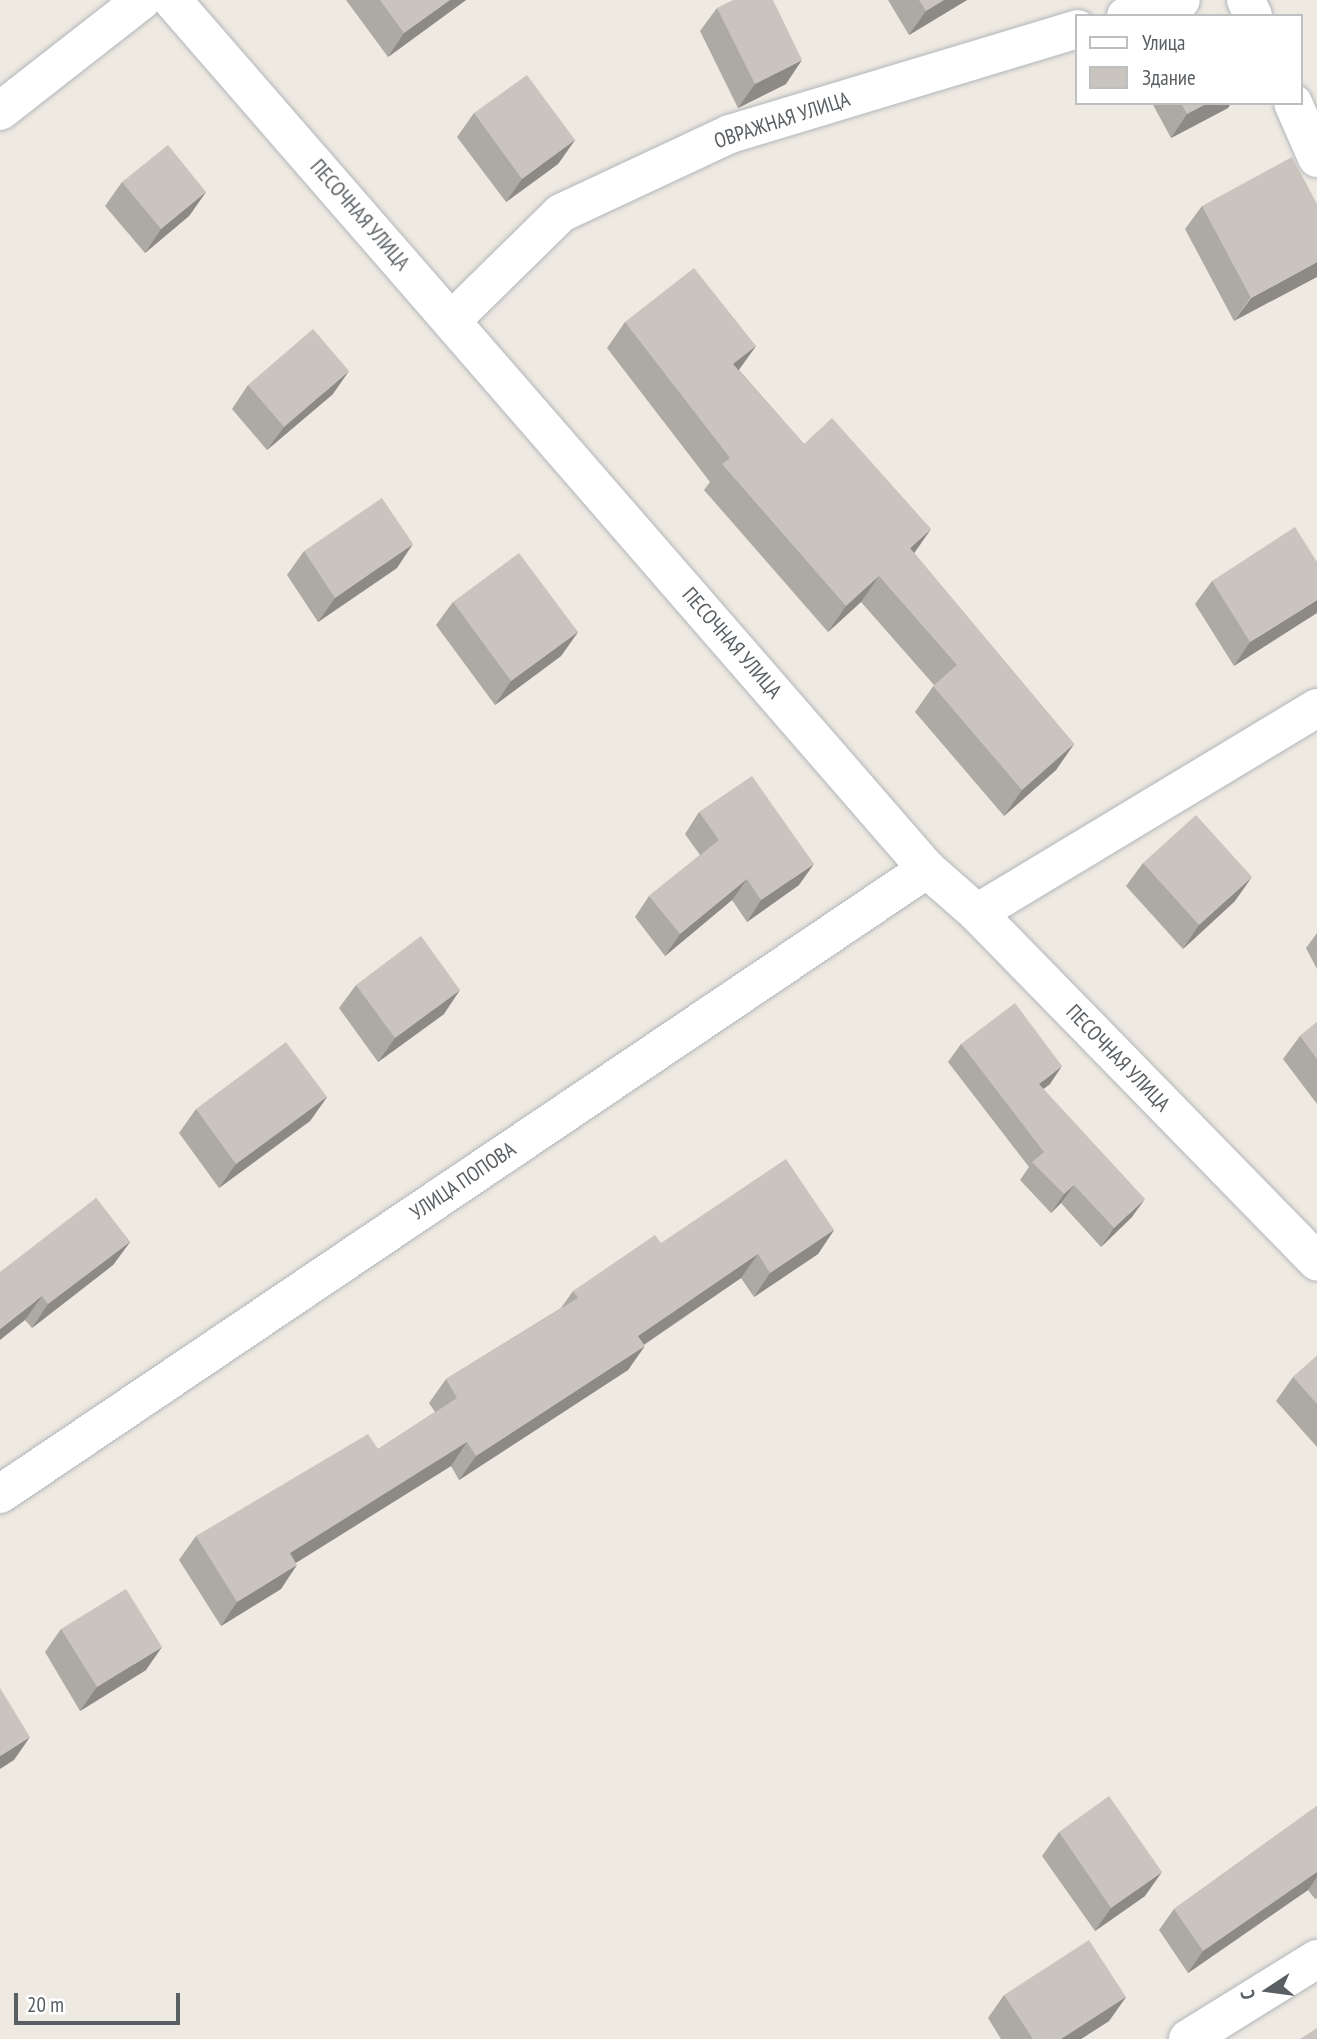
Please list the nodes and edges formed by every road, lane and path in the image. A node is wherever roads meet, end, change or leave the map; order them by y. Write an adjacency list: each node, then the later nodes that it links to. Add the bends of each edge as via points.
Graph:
1 (142, 0): 7 (street)
2 (172, 0): 9 (street, ПЕСОЧНАЯ УЛИЦА)
3 (1181, 0): 4 (street)
4 (1133, 14)
5 (1076, 29): 9 (street, ОВРАЖНАЯ УЛИЦА, via 706,146 561,213)
6 (1294, 105): 8 (street)
7 (0, 111)
8 (1317, 158)
9 (452, 320): 11 (street, ПЕСОЧНАЯ УЛИЦА)
10 (1317, 708): 12 (street)
11 (927, 869): 12 (street, ПЕСОЧНАЯ УЛИЦА); 14 (street, УЛИЦА ПОПОВА)
12 (977, 913): 13 (street, ПЕСОЧНАЯ УЛИЦА)
13 (1317, 1262)
14 (0, 1494)
15 (1317, 1959): 16 (street)
16 (1188, 2039)

